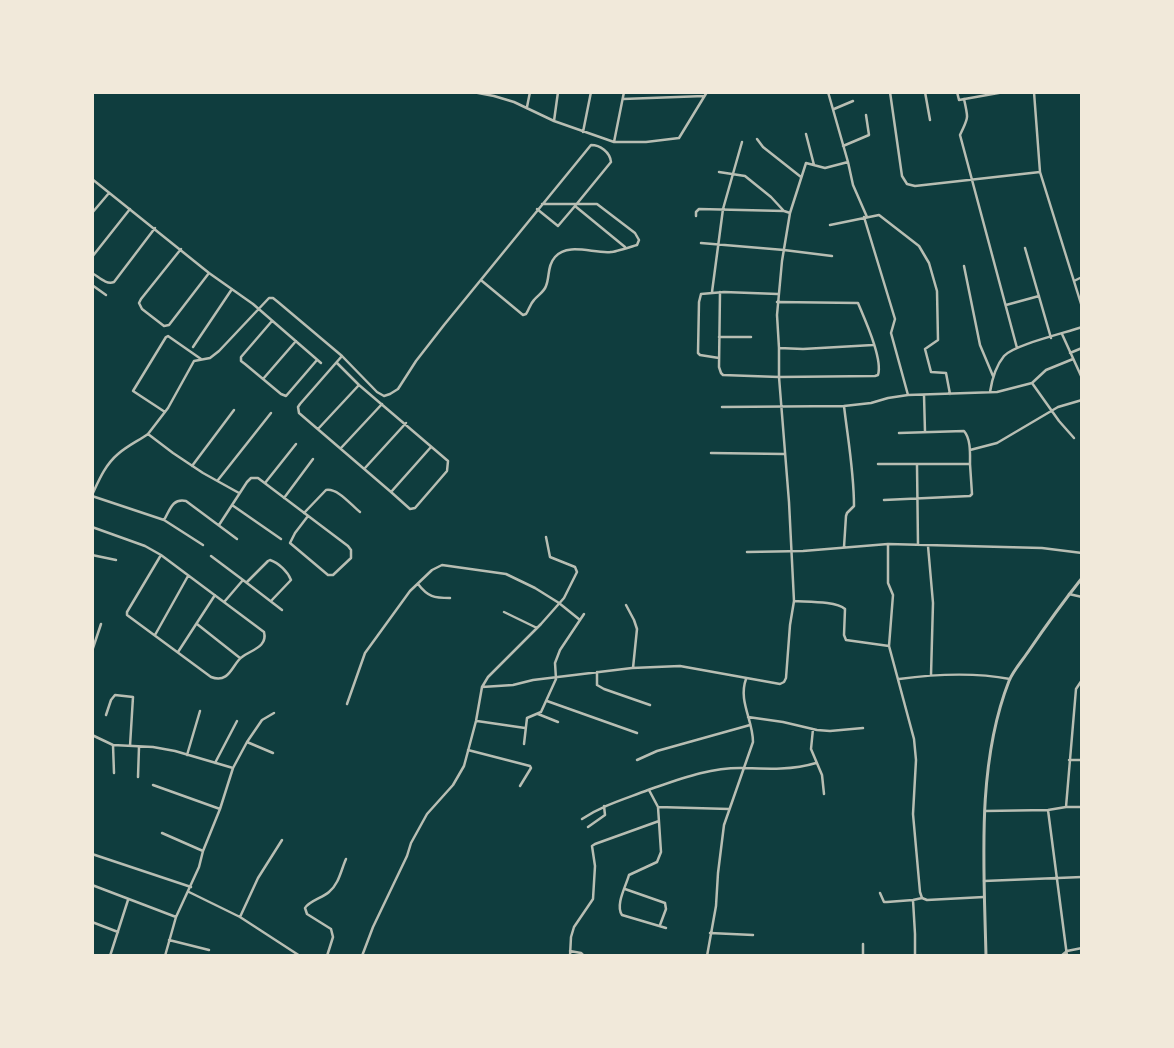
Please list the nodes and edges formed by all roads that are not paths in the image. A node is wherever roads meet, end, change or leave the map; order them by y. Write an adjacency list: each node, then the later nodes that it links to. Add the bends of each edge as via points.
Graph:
1 (473, 92): 12 (street)
2 (530, 92): 17 (street)
3 (558, 92): 20 (street)
4 (591, 92): 22 (street)
5 (624, 92): 14 (street)
6 (828, 92): 18 (street)
7 (890, 92): 35 (street, via 902,176 906,184 915,186)
8 (926, 92): 21 (street)
9 (957, 92): 15 (street, via 959,100)
10 (1004, 92): 15 (street)
11 (1034, 92): 31 (street)
12 (495, 94): 17 (street)
13 (706, 94): 14 (street); 25 (street, via 679,138)
14 (623, 99): 25 (street)
15 (964, 100): 35 (street, via 968,115 960,135)
16 (853, 101): 18 (street)
17 (527, 107): 20 (street)
18 (834, 109): 27 (street)
19 (866, 115): 27 (street, via 869,135)
20 (554, 120): 22 (street)
21 (930, 120)
22 (583, 132): 25 (street)
23 (806, 134): 29 (street)
24 (757, 139): 33 (street)
25 (614, 142)
26 (742, 142): 32 (street)
27 (843, 146): 28 (street)
28 (848, 162): 29 (street, via 827,168); 46 (street)
29 (814, 165): 33 (street, via 806,163)
30 (719, 172): 32 (street)
31 (1040, 172): 35 (street); 62 (street)
32 (733, 175): 41 (street); 42 (street, via 745,176)
33 (801, 177): 44 (street)
34 (92, 179): 36 (street)
35 (971, 179): 71 (street)
36 (109, 193): 39 (street); 43 (street)
37 (542, 204): 38 (street); 38 (street, via 594,144 606,152 610,162); 40 (street)
38 (577, 205): 40 (street, via 558,226); 51 (street); 51 (street, via 597,204 635,233 639,240 637,244)
39 (130, 209): 48 (street); 56 (street)
40 (537, 209): 61 (street)
41 (723, 209): 42 (street); 45 (street, via 699,209); 50 (street)
42 (784, 211): 44 (street)
43 (92, 213)
44 (790, 213): 54 (street)
45 (696, 216)
46 (865, 217): 47 (street); 101 (street, via 883,216 919,246 929,263 937,291 939,335 936,343 925,348 931,372 946,372); 102 (street, via 895,318 891,333)
47 (830, 226)
48 (155, 228): 53 (street); 58 (street, via 114,282 106,282)
49 (701, 243): 50 (street)
50 (718, 244): 54 (street); 65 (street)
51 (624, 247): 61 (street, via 609,252 560,252 548,268 543,292 523,315)
52 (1025, 248): 69 (street)
53 (181, 249): 59 (street); 59 (street, via 141,299 142,310 164,326 169,325)
54 (784, 250): 55 (street); 67 (street)
55 (832, 256)
56 (92, 257)
57 (964, 266): 94 (street, via 980,345)
58 (92, 273)
59 (210, 273): 64 (street)
60 (1082, 277): 62 (street)
61 (482, 281): 87 (street, via 416,361 398,389 390,394 384,396 378,392)
62 (1074, 281): 72 (street)
63 (92, 285): 68 (street)
64 (232, 289): 73 (street); 82 (street)
65 (712, 292): 66 (street); 88 (street, via 700,297 698,346 700,355)
66 (720, 292): 67 (street); 77 (street)
67 (778, 294): 70 (street)
68 (106, 295)
69 (1039, 296): 71 (street); 79 (street)
70 (777, 302): 81 (street, via 858,303); 83 (street)
71 (1006, 305): 84 (street)
72 (1082, 307)
73 (259, 310): 74 (street); 87 (street, via 266,300 273,298); 90 (street, via 219,351)
74 (272, 321): 80 (street); 97 (street, via 240,358)
75 (1082, 327): 76 (street)
76 (1062, 334): 79 (street); 86 (street)
77 (719, 337): 78 (street); 88 (street)
78 (750, 337)
79 (1051, 338): 84 (street)
80 (296, 341): 91 (street); 97 (street)
81 (873, 345): 83 (street); 95 (street, via 878,375)
82 (193, 347)
83 (779, 348): 95 (street)
84 (1017, 348): 94 (street, via 1004,356)
85 (1082, 348): 86 (street)
86 (1070, 353): 89 (street)
87 (342, 356): 93 (street)
88 (719, 358): 95 (street, via 723,376)
89 (1073, 359): 96 (street); 98 (street, via 1046,370)
90 (202, 360): 110 (street, via 192,364); 110 (street, via 166,337 133,391)
91 (317, 360): 92 (street); 97 (street, via 286,396)
92 (321, 363)
93 (337, 363): 99 (street); 114 (street, via 298,408 299,413)
94 (993, 376): 100 (street)
95 (779, 377): 108 (street)
96 (1082, 378)
97 (263, 379)
98 (1032, 383): 100 (street); 111 (street)
99 (359, 385): 105 (street); 114 (street)
100 (990, 392): 101 (street)
101 (950, 394): 103 (street)
102 (908, 395): 103 (street); 106 (street)
103 (924, 395): 115 (street)
104 (1082, 400): 111 (street, via 1060,406)
105 (382, 404): 113 (street); 121 (street)
106 (844, 406): 108 (street); 153 (street, via 854,473 854,506 846,516)
107 (722, 407): 108 (street)
108 (782, 408): 124 (street)
109 (234, 410): 129 (street)
110 (164, 412): 117 (street)
111 (1052, 412): 118 (street); 122 (street, via 997,444)
112 (271, 414): 131 (street)
113 (406, 423): 120 (street); 130 (street)
114 (318, 429): 121 (street)
115 (925, 432): 116 (street); 122 (street, via 964,431)
116 (899, 433)
117 (148, 434): 129 (street); 135 (street, via 112,458)
118 (1074, 438)
119 (296, 444): 132 (street)
120 (431, 447): 133 (street); 133 (street, via 448,461 445,475 413,509)
121 (341, 448): 130 (street)
122 (970, 450): 127 (street)
123 (711, 453): 124 (street)
124 (784, 454): 154 (street)
125 (313, 459): 136 (street)
126 (878, 464): 128 (street)
127 (970, 464): 128 (street); 137 (street, via 970,496)
128 (917, 465): 137 (street)
129 (192, 466): 131 (street)
130 (365, 468): 133 (street)
131 (218, 480): 134 (street)
132 (265, 483): 134 (street, via 251,478); 136 (street)
133 (391, 492)
134 (239, 493): 139 (street)
135 (92, 496): 143 (street)
136 (284, 498): 141 (street)
137 (917, 498): 138 (street); 151 (street)
138 (884, 500)
139 (232, 505): 144 (street); 148 (street)
140 (360, 512): 141 (street, via 330,489)
141 (304, 513): 142 (street)
142 (308, 516): 142 (street, via 351,550 351,558 333,576 290,543)
143 (164, 520): 144 (street, via 173,504 182,500); 150 (street)
144 (219, 525): 147 (street)
145 (92, 527): 158 (street)
146 (546, 537): 173 (street, via 550,557 577,570)
147 (237, 539)
148 (281, 539)
149 (888, 544): 151 (street); 153 (street); 183 (street, via 888,583 893,595)
150 (204, 545)
151 (918, 545): 152 (street)
152 (928, 546): 156 (street, via 1042,548); 189 (street, via 933,603)
153 (844, 547): 154 (street)
154 (792, 551): 155 (street); 172 (street)
155 (748, 552)
156 (1082, 553)
157 (92, 555): 160 (street)
158 (161, 555): 161 (street); 182 (street, via 126,614)
159 (211, 556): 163 (street)
160 (116, 560)
161 (189, 575): 167 (street); 182 (street)
162 (1082, 578): 166 (street)
163 (243, 580): 164 (street); 170 (street)
164 (248, 582): 171 (street); 171 (street, via 268,561 275,562 291,580)
165 (418, 584): 169 (street, via 426,594); 173 (street, via 442,565 466,568 506,574); 197 (street, via 365,652)
166 (1069, 594): 168 (street); 193 (street)
167 (215, 595): 170 (street); 180 (street)
168 (1082, 597)
169 (450, 598)
170 (225, 601): 186 (street, via 265,635 261,646)
171 (271, 601): 175 (street)
172 (794, 601): 183 (street, via 843,607 846,640); 191 (street, via 784,682)
173 (560, 602): 178 (street); 181 (street)
174 (626, 605): 187 (street, via 637,629)
175 (282, 610)
176 (504, 612): 181 (street)
177 (584, 614): 178 (street)
178 (580, 620): 190 (street, via 560,650 555,663)
179 (100, 624): 184 (street)
180 (197, 624): 185 (street); 186 (street)
181 (537, 628): 195 (street, via 502,661)
182 (155, 635): 185 (street)
183 (889, 646): 192 (street)
184 (92, 651)
185 (178, 652): 186 (street, via 214,678 230,673)
186 (240, 658)
187 (632, 668): 188 (street); 191 (street, via 680,666)
188 (597, 672): 190 (street); 198 (street, via 597,685)
189 (931, 675): 192 (street); 193 (street)
190 (556, 679): 195 (street); 196 (street)
191 (746, 679): 203 (street, via 744,702)
192 (899, 679): 259 (street, via 914,739 914,831)
193 (1010, 679): 241 (street, via 993,737)
194 (1082, 680): 222 (street, via 1076,689)
195 (482, 686): 204 (street)
196 (547, 701): 201 (street); 211 (street)
197 (347, 704)
198 (650, 704)
199 (200, 711): 220 (street)
200 (274, 713): 213 (street, via 262,720)
201 (538, 714): 206 (street); 208 (street, via 528,717)
202 (106, 715): 216 (street, via 115,695 133,697)
203 (748, 717): 207 (street); 210 (street)
204 (476, 720): 208 (street); 218 (street)
205 (237, 721): 224 (street)
206 (558, 722)
207 (750, 725): 221 (street); 227 (street, via 753,742)
208 (524, 728): 214 (street)
209 (863, 728): 210 (street)
210 (813, 729): 225 (street, via 811,749)
211 (637, 733)
212 (92, 735): 215 (street)
213 (247, 742): 219 (street); 226 (street)
214 (524, 744)
215 (113, 745): 216 (street); 228 (street)
216 (130, 746): 217 (street)
217 (139, 747): 220 (street); 229 (street)
218 (468, 750): 231 (street, via 530,766); 280 (street, via 464,766 453,785 427,814 410,843)
219 (273, 753)
220 (187, 755): 224 (street)
221 (637, 760)
222 (1069, 760): 223 (street); 236 (street)
223 (1082, 760)
224 (215, 763): 226 (street)
225 (816, 763): 227 (street, via 792,768); 233 (street, via 822,775)
226 (233, 768): 238 (street)
227 (744, 768): 232 (street, via 706,771); 239 (street)
228 (114, 773)
229 (138, 777)
230 (153, 785): 238 (street)
231 (520, 786)
232 (648, 790): 234 (street); 235 (street)
233 (824, 794)
234 (604, 806): 242 (street); 244 (street, via 605,815)
235 (658, 807): 239 (street); 243 (street)
236 (1066, 807): 237 (street); 240 (street)
237 (1082, 807)
238 (220, 808): 247 (street)
239 (729, 809): 268 (street, via 724,825)
240 (1048, 810): 241 (street); 250 (street)
241 (985, 811): 252 (street)
242 (582, 819)
243 (659, 820): 255 (street, via 659,858 630,875); 274 (street, via 593,845 593,899 574,927)
244 (588, 827)
245 (162, 833): 247 (street)
246 (282, 840): 263 (street, via 258,878)
247 (204, 851): 254 (street)
248 (92, 854): 254 (street)
249 (346, 859): 279 (street, via 336,884 305,908 307,914 332,929)
250 (1057, 877): 251 (street); 252 (street); 275 (street)
251 (1082, 877)
252 (984, 881): 258 (street)
253 (92, 885): 260 (street)
254 (191, 887): 256 (street)
255 (625, 889): 265 (street, via 665,903); 265 (street, via 620,914)
256 (190, 892): 262 (street); 263 (street)
257 (880, 893): 261 (street, via 884,902)
258 (984, 897): 259 (street); 286 (street)
259 (922, 898): 261 (street)
260 (128, 900): 262 (street); 267 (street)
261 (912, 900): 285 (street)
262 (176, 917): 270 (street)
263 (240, 917): 278 (street)
264 (92, 922): 267 (street)
265 (660, 926): 266 (street)
266 (666, 928)
267 (118, 932): 276 (street)
268 (710, 933): 269 (street); 283 (street)
269 (754, 935)
270 (169, 940): 273 (street); 277 (street)
271 (863, 944): 284 (street)
272 (1082, 948): 275 (street)
273 (209, 950)
274 (570, 951): 281 (street); 282 (street)
275 (1067, 954): 287 (street)
276 (110, 956)
277 (165, 956)
278 (300, 956)
279 (327, 956)
280 (362, 956)
281 (570, 956)
282 (584, 956)
283 (707, 956)
284 (863, 956)
285 (915, 956)
286 (986, 956)
287 (1061, 956)

